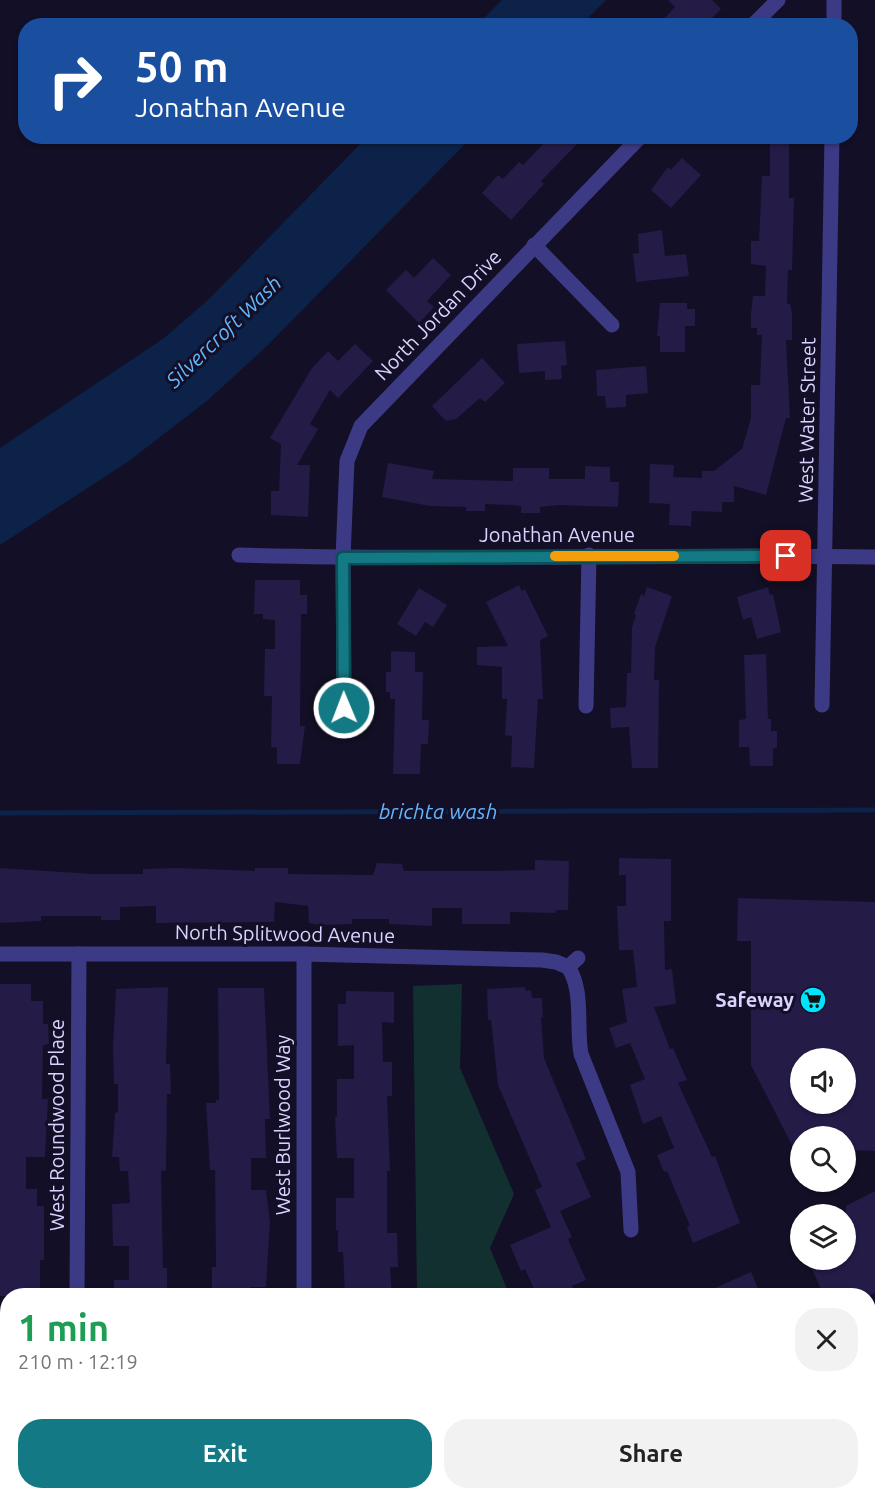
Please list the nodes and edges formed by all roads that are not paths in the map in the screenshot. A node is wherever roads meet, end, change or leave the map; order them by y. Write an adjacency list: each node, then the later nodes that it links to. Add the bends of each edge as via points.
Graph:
1 (778, 0): 3 (street)
2 (834, 0): 4 (street)
3 (760, 18)
4 (834, 18)
5 (633, 144): 7 (street, North Jordan Drive)
6 (832, 144): 11 (street, West Water Street)
7 (534, 245): 8 (street); 13 (street, North Jordan Drive, via 361,426 347,461)
8 (612, 325)
9 (239, 555): 13 (street, Jonathan Avenue)
10 (589, 555): 11 (street, Jonathan Avenue); 13 (street, Jonathan Avenue); 15 (street)
11 (826, 556): 12 (street, Jonathan Avenue); 14 (street, West Water Street)
12 (875, 557)
13 (343, 558): 16 (street, North Jordan Drive)
14 (822, 705)
15 (586, 706)
16 (344, 708)
17 (0, 954): 18 (street, North Splitwood Avenue)
18 (79, 954): 19 (street, North Splitwood Avenue); 21 (street, West Roundwood Place)
19 (304, 954): 20 (street, North Splitwood Avenue, via 573,962 581,1054 628,1172); 22 (street, West Burlwood Way)
20 (631, 1230)
21 (77, 1288)
22 (304, 1288)

